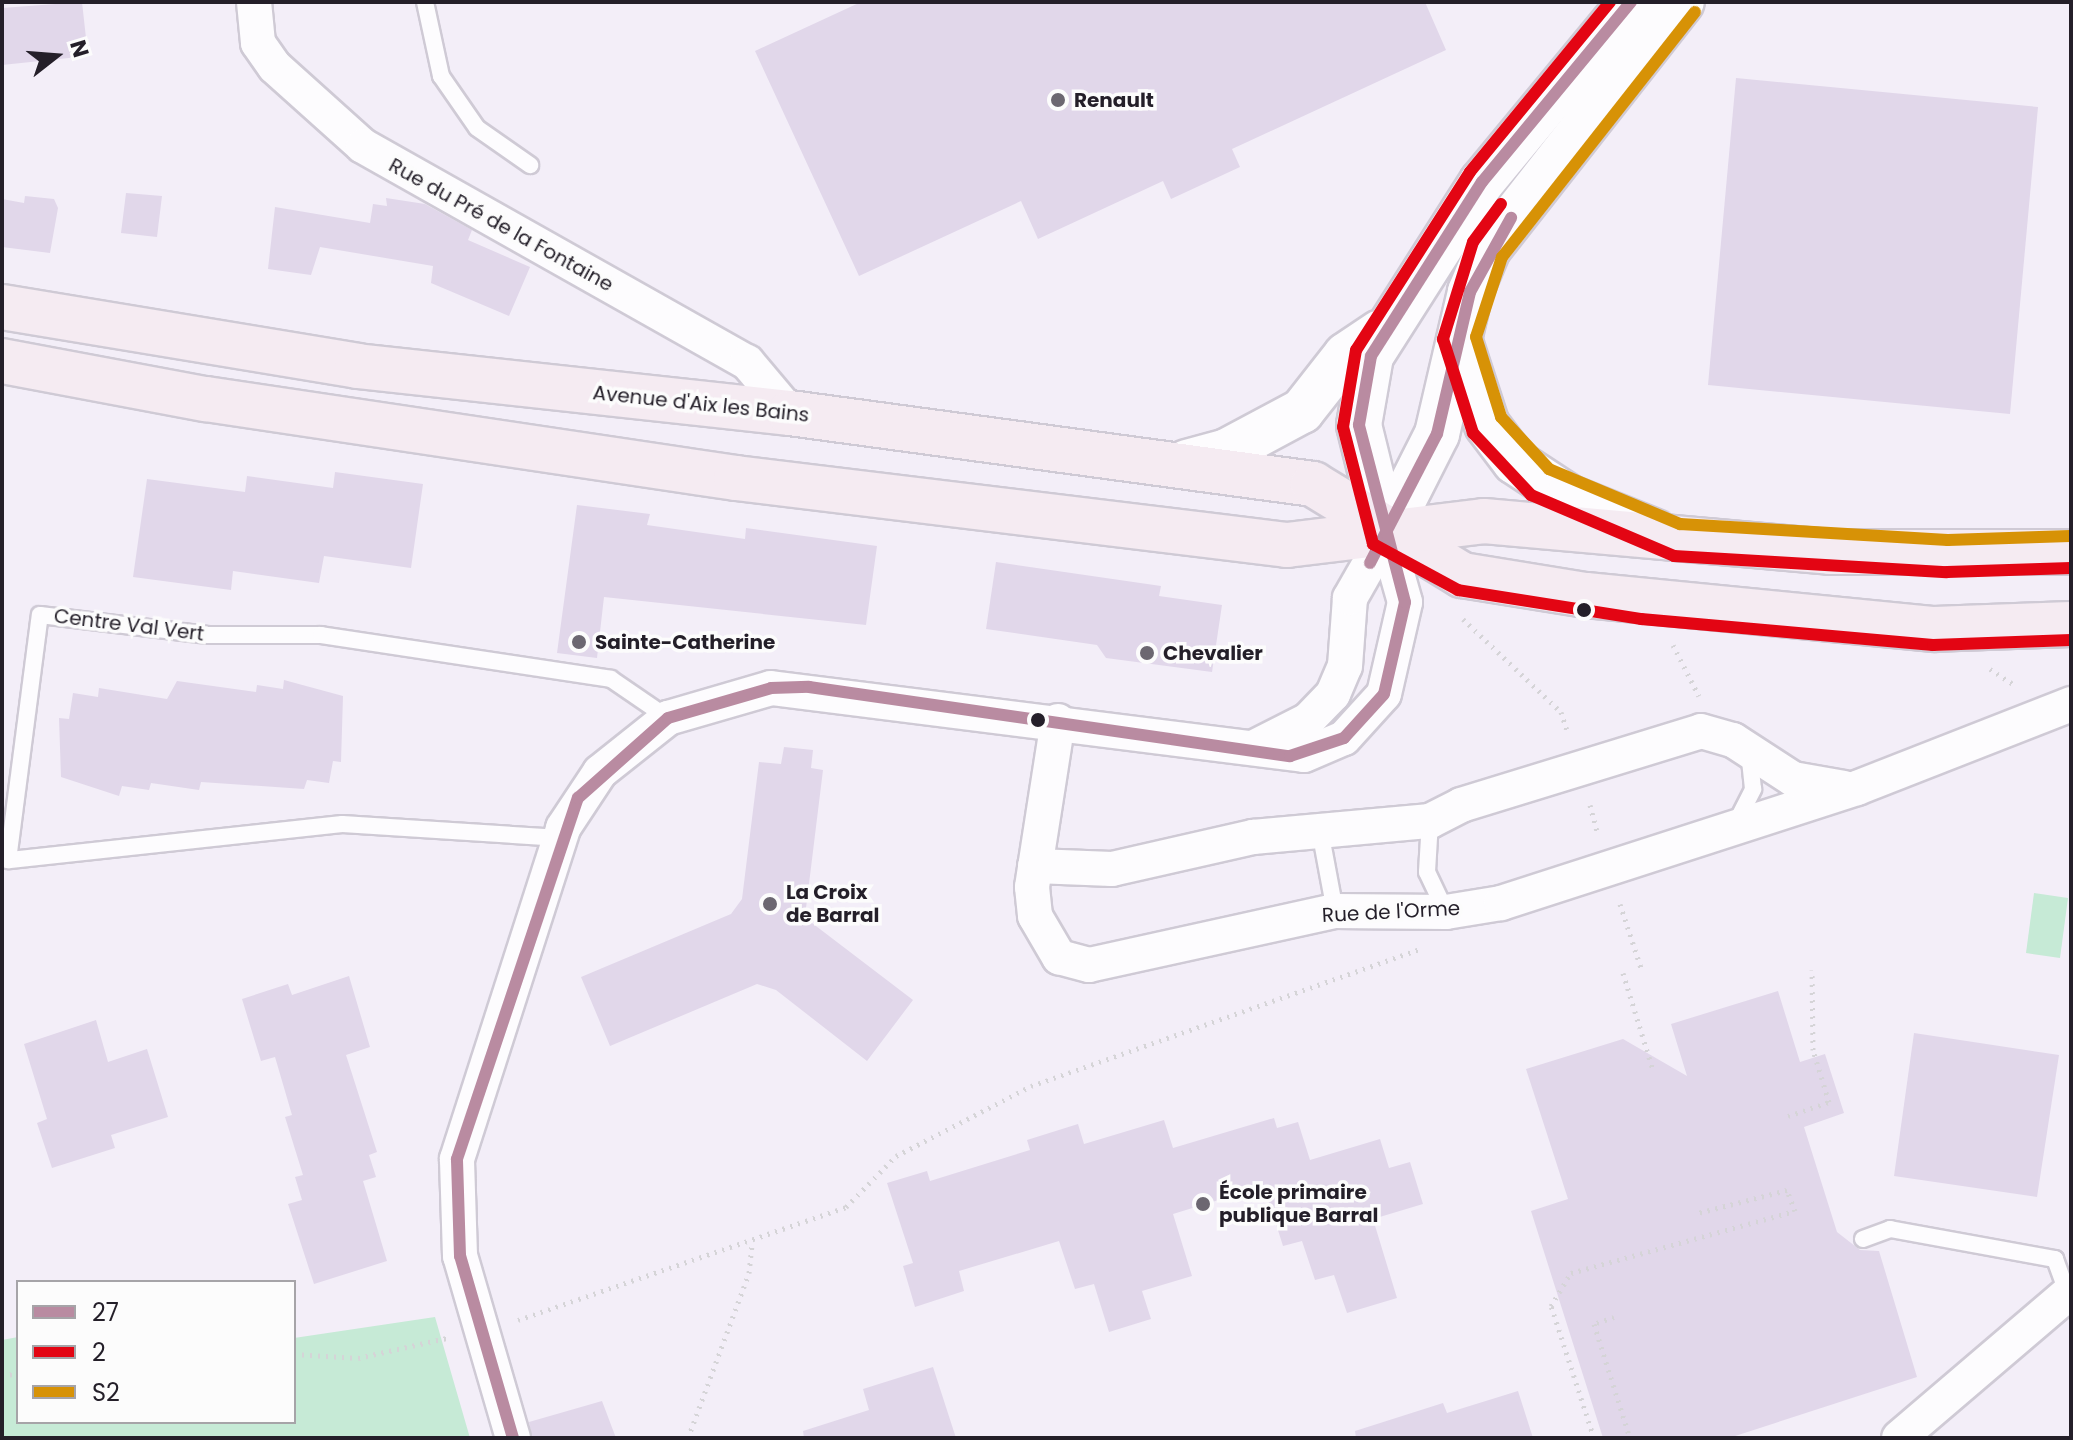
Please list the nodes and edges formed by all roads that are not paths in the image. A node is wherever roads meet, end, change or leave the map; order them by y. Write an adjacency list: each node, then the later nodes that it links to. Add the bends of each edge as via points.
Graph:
1 (254, 2): 10 (street, Rue du Pré de la Fontaine, via 258,43 275,67 363,146 747,362)
2 (425, 2): 5 (lane, via 441,76 477,128)
3 (1631, 2): 7 (main road, via 1482,182)
4 (1682, 2): 8 (main road, via 1488,249)
5 (530, 165)
6 (2, 307): 10 (main road, Avenue d'Aix les Bains, via 357,366)
7 (1384, 329): 11 (main road, via 1346,355 1302,411 1227,451); 12 (main road, via 1364,380 1359,425)
8 (1459, 337): 12 (main road, via 1437,434); 13 (main road, via 1487,425 1515,462 1568,497)
9 (2, 361): 12 (main road, via 206,399 736,478 1287,545)
10 (790, 413): 11 (main road, Avenue d'Aix les Bains)
11 (1187, 462): 12 (main road, Avenue d'Aix les Bains, via 1313,484)
12 (1386, 535): 13 (main road, via 1484,521); 15 (main road, Avenue d'Aix les Bains, via 1462,575 1629,601 1934,629); 19 (street, via 1350,598 1345,666 1333,694 1308,720); 19 (street, via 1405,602 1384,694 1355,728 1323,749 1290,756)
13 (1676, 540): 14 (main road, via 1933,556)
14 (2071, 552)
15 (2071, 624)
16 (2071, 704): 21 (street, Rue de l'Orme)
17 (668, 718): 18 (street, via 737,694 809,687); 25 (street, via 600,772); 26 (lane, Centre Val Vert, via 611,679 321,635 208,635 40,615)
18 (1058, 721): 19 (street); 27 (street, Rue de l'Orme)
19 (1253, 748)
20 (1748, 751): 21 (street, Rue de l'Orme, via 1793,779); 22 (street, Rue de l'Orme, via 1701,731 1579,767); 23 (lane, via 1753,789)
21 (1857, 788): 23 (street, Rue de l'Orme)
22 (1430, 821): 24 (street, Rue de l'Orme); 29 (lane, via 1427,872)
23 (1731, 829): 29 (street, Rue de l'Orme, via 1501,903)
24 (1321, 836): 27 (street, Rue de l'Orme, via 1253,837 1112,869); 28 (lane)
25 (560, 838): 26 (lane, Centre Val Vert, via 342,824); 32 (street, via 462,1127 456,1215 478,1327)
26 (5, 861)
27 (1035, 866): 28 (street, Rue de l'Orme, via 1034,909 1043,937 1059,957 1089,965)
28 (1335, 911): 29 (street, Rue de l'Orme)
29 (1446, 912)
30 (1863, 1239): 31 (lane, via 1890,1229 2055,1259)
31 (2069, 1293): 33 (street)
32 (513, 1438)
33 (1899, 1438)

